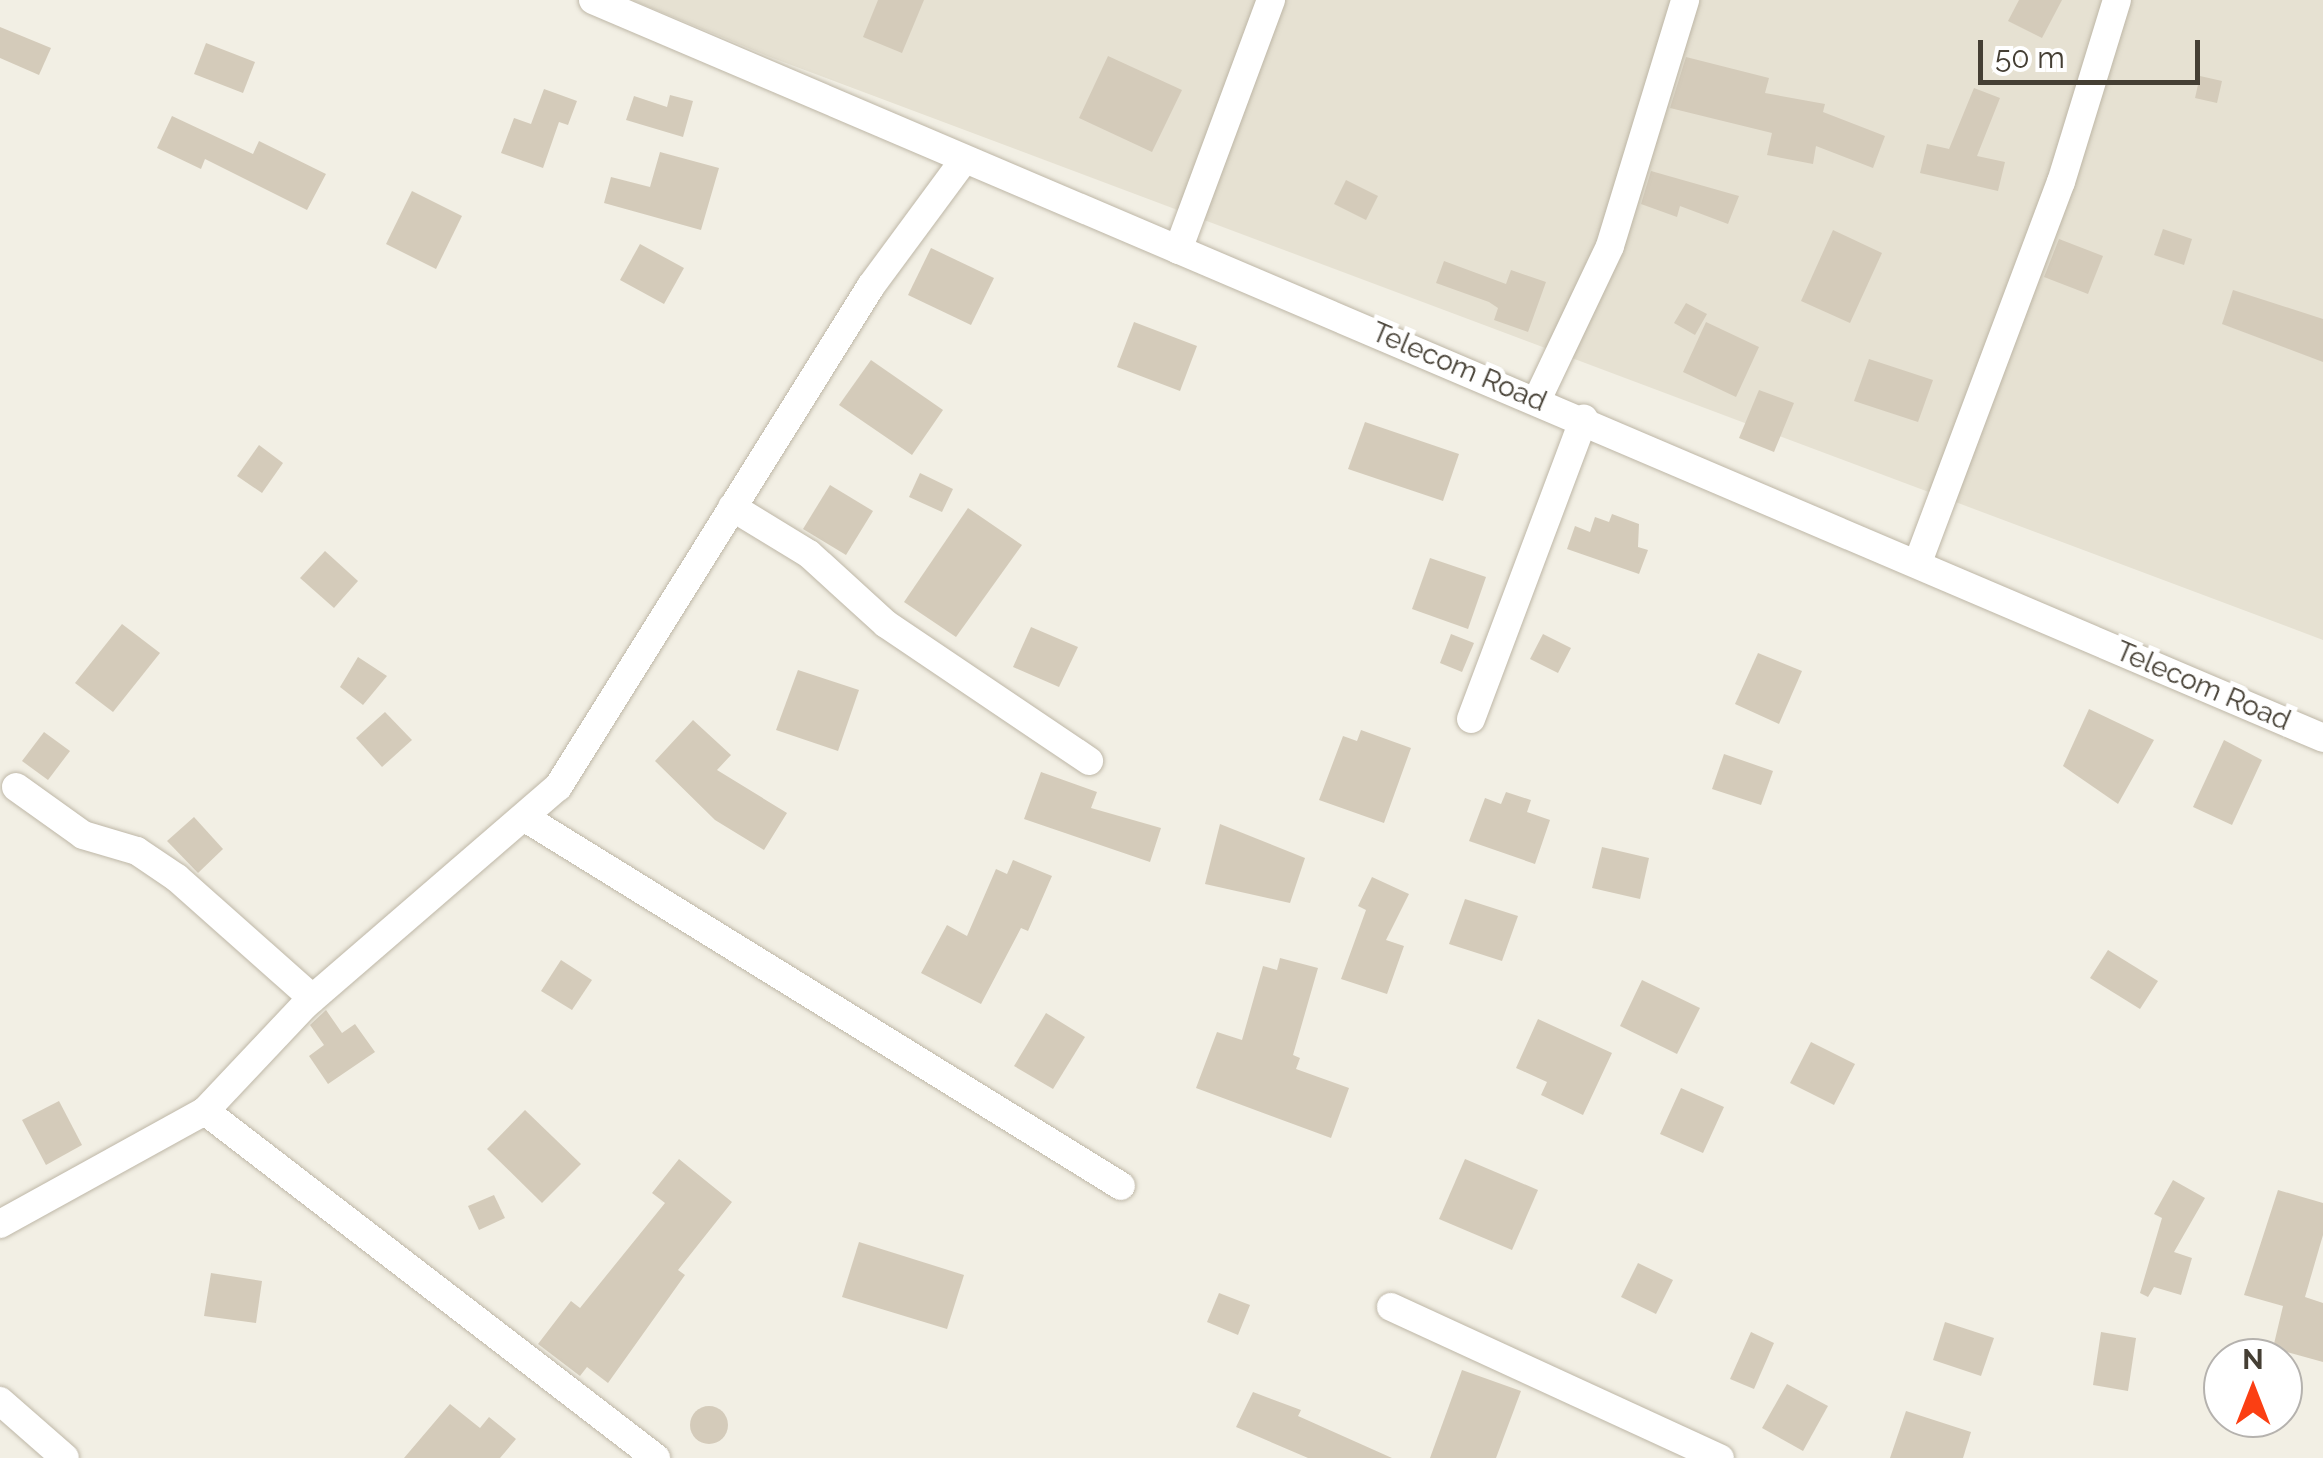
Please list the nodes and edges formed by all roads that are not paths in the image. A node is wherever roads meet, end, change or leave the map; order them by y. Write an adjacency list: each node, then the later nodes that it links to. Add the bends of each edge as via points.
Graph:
1 (593, 0): 5 (street, Telecom Road)
2 (1272, 0): 6 (street)
3 (1684, 0): 7 (street, via 1610,246)
4 (2118, 0): 10 (street, via 2061,182)
5 (964, 160): 6 (street, Telecom Road); 9 (street, via 871,286)
6 (1178, 250): 7 (street, Telecom Road)
7 (1537, 400): 8 (street, Telecom Road)
8 (1584, 420): 10 (street, Telecom Road); 11 (street)
9 (732, 507): 13 (street, via 809,554 886,624); 15 (street, via 558,787)
10 (1918, 562): 12 (street, Telecom Road)
11 (1472, 719)
12 (2323, 738)
13 (1089, 761)
14 (16, 786): 16 (street, via 83,835 136,851 177,878)
15 (528, 819): 16 (street); 18 (street)
16 (312, 998): 17 (street)
17 (205, 1111): 19 (street); 24 (street)
18 (1121, 1186)
19 (0, 1224)
20 (1392, 1308): 22 (street)
21 (0, 1400): 23 (street)
22 (1664, 1447): 25 (street)
23 (65, 1458)
24 (656, 1458)
25 (1720, 1458)

